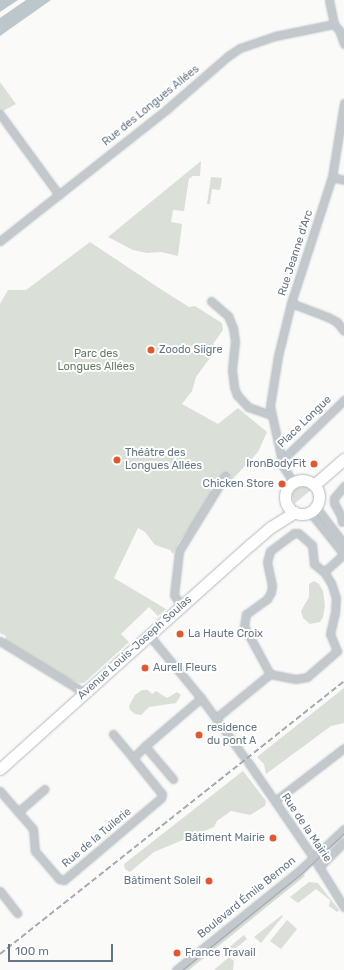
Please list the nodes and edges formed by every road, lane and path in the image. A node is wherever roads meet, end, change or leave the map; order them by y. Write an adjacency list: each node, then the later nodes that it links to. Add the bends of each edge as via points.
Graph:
1 (330, 0): 2 (street)
2 (334, 24): 3 (street); 8 (street, Rue des Longues Allées, via 281,35 240,48)
3 (344, 44)
4 (344, 103): 6 (street, Rue Jeanne d'Arc)
5 (0, 114): 8 (street)
6 (332, 177): 7 (street); 11 (street, Rue Jeanne d'Arc)
7 (344, 180)
8 (59, 195): 9 (street, Rue des Longues Allées)
9 (0, 241)
10 (211, 300): 14 (street, via 228,316 233,328 235,341 232,370 237,395 248,407)
11 (291, 303): 12 (street, via 328,317 337,322); 14 (street, Rue Jeanne d'Arc, via 278,356)
12 (344, 331)
13 (344, 400): 16 (street, Place Longue)
14 (270, 412): 16 (street)
15 (344, 459): 21 (main road)
16 (281, 461): 19 (street)
17 (344, 468): 21 (main road)
18 (225, 476): 28 (street, via 179,551 174,595)
19 (294, 482): 21 (main road, via 305,480); 22 (main road, via 285,493)
20 (344, 486): 24 (street, via 334,498)
21 (317, 489): 23 (main road, via 319,500)
22 (292, 509): 23 (main road, via 301,514); 28 (main road, Avenue Louis-Joseph Soulas)
23 (313, 510): 25 (street); 26 (street)
24 (342, 522)
25 (344, 544)
26 (343, 554): 27 (street)
27 (324, 572): 31 (street, via 336,598 330,634); 32 (street, via 314,564 312,545 298,533 294,533 270,551 267,562 271,592 267,600 246,614 244,626)
28 (181, 606): 29 (main road, Avenue Louis-Joseph Soulas)
29 (149, 635): 33 (main road, Avenue Louis-Joseph Soulas); 34 (street, Rue de la Mairie)
30 (0, 641): 33 (street)
31 (340, 648): 32 (street, via 307,677 296,679)
32 (270, 674): 35 (street)
33 (85, 692): 40 (main road, Avenue Louis-Joseph Soulas)
34 (201, 698): 35 (street, Rue de la Mairie); 37 (street)
35 (216, 718): 44 (street, Rue de la Mairie)
36 (113, 734): 39 (street)
37 (145, 746): 39 (street); 41 (street)
38 (344, 748): 44 (street)
39 (133, 758): 45 (street, Rue de la Tuilerie, via 162,794 161,798 64,880 59,879 35,851 33,829)
40 (0, 769)
41 (173, 779)
42 (44, 789): 45 (street)
43 (0, 791): 45 (street, Rue de la Tuilerie)
44 (275, 801): 48 (street, Rue de la Mairie)
45 (18, 812)
46 (344, 829): 48 (street, Boulevard Émile Bernon)
47 (344, 842): 49 (street)
48 (314, 857): 49 (street, Rue de la Mairie); 53 (street, Boulevard Émile Bernon)
49 (319, 867): 51 (street, Rue de la Mairie)
50 (0, 891): 52 (street)
51 (344, 907)
52 (17, 913)
53 (176, 970)

